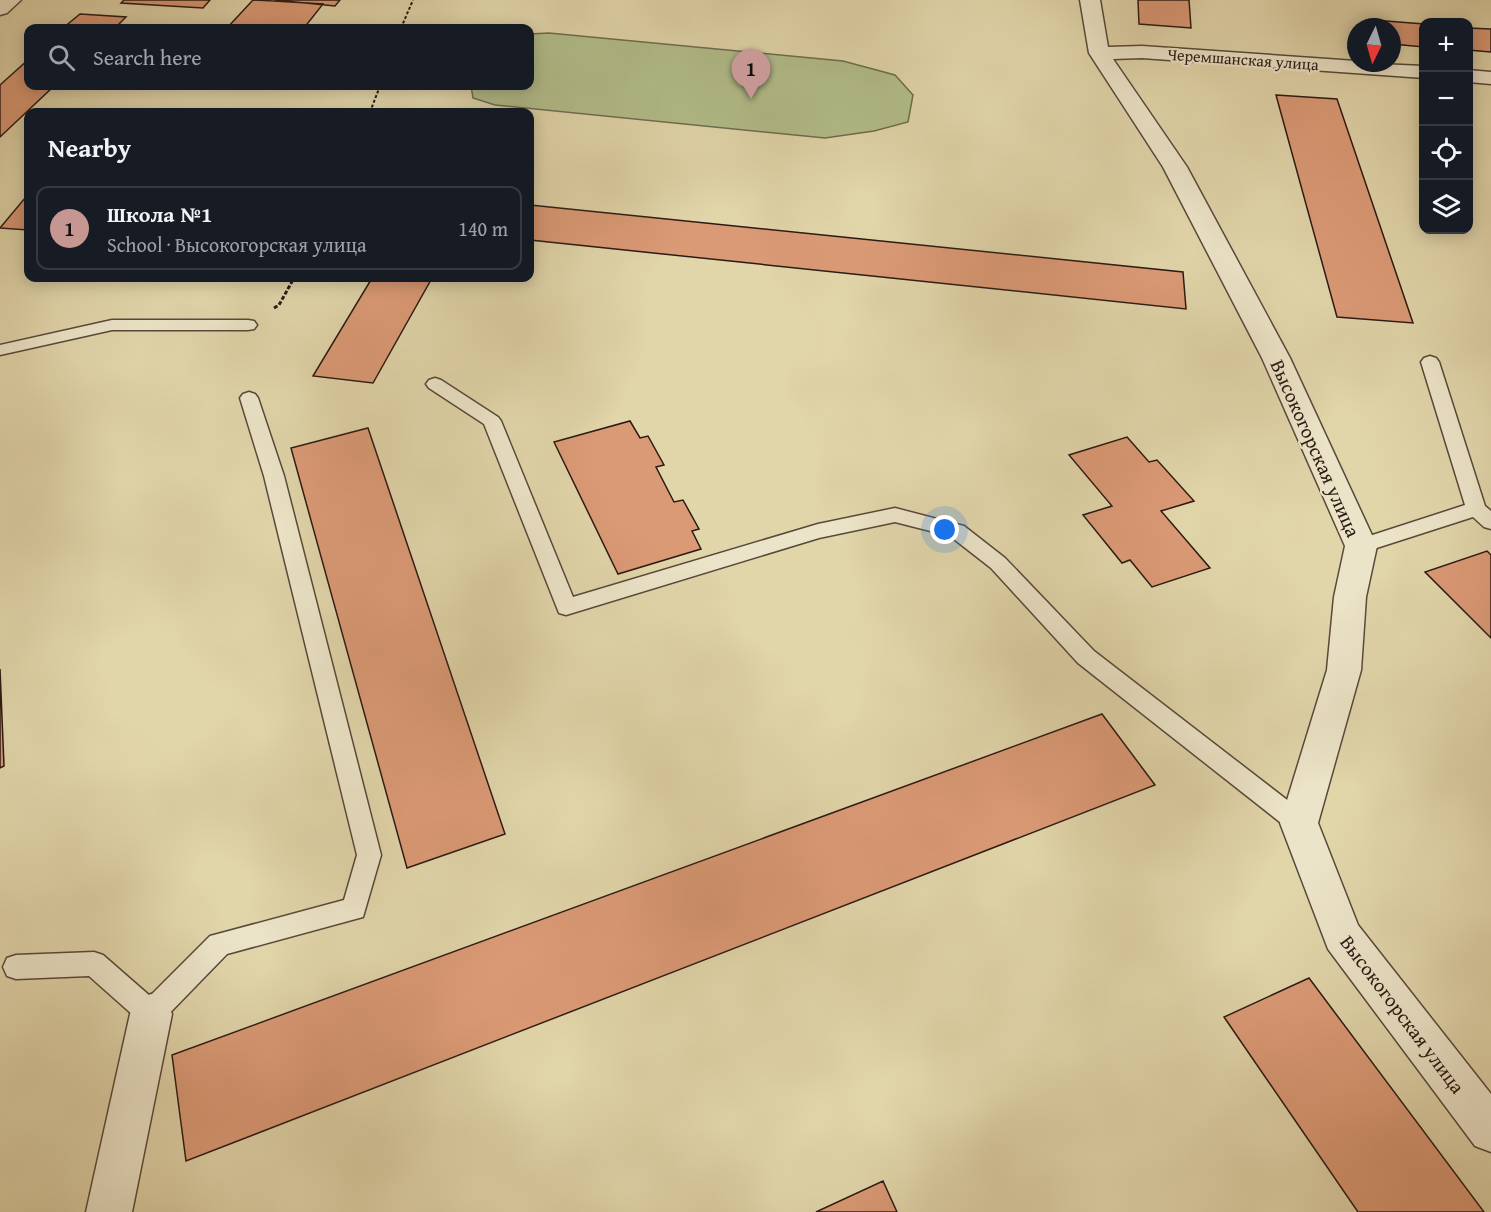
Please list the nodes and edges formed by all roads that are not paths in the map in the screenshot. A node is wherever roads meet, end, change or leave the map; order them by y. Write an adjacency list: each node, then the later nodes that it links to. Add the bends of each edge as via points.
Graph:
1 (11, 0): 3 (street)
2 (1090, 0): 4 (street, Высокогорская улица)
3 (0, 9)
4 (1099, 53): 5 (street, Черемшанская улица, via 1142,52); 14 (street, Высокогорская улица, via 1192,199 1276,358)
5 (1419, 72)
6 (1473, 76): 7 (street)
7 (1491, 78)
8 (248, 325): 9 (lane, via 112,325)
9 (0, 350)
10 (1430, 362): 13 (lane)
11 (435, 384): 15 (lane, via 492,421 566,607 818,531 895,515 957,531 999,563 1086,657)
12 (249, 398): 17 (lane, via 274,476 369,855 354,909 219,944)
13 (1484, 516): 14 (lane)
14 (1360, 546): 15 (street, Высокогорская улица, via 1350,597 1344,670)
15 (1299, 823): 18 (street, Высокогорская улица, via 1342,936)
16 (16, 968): 17 (lane, via 94,964)
17 (151, 1014): 19 (street)
18 (1491, 1130)
19 (109, 1212)

